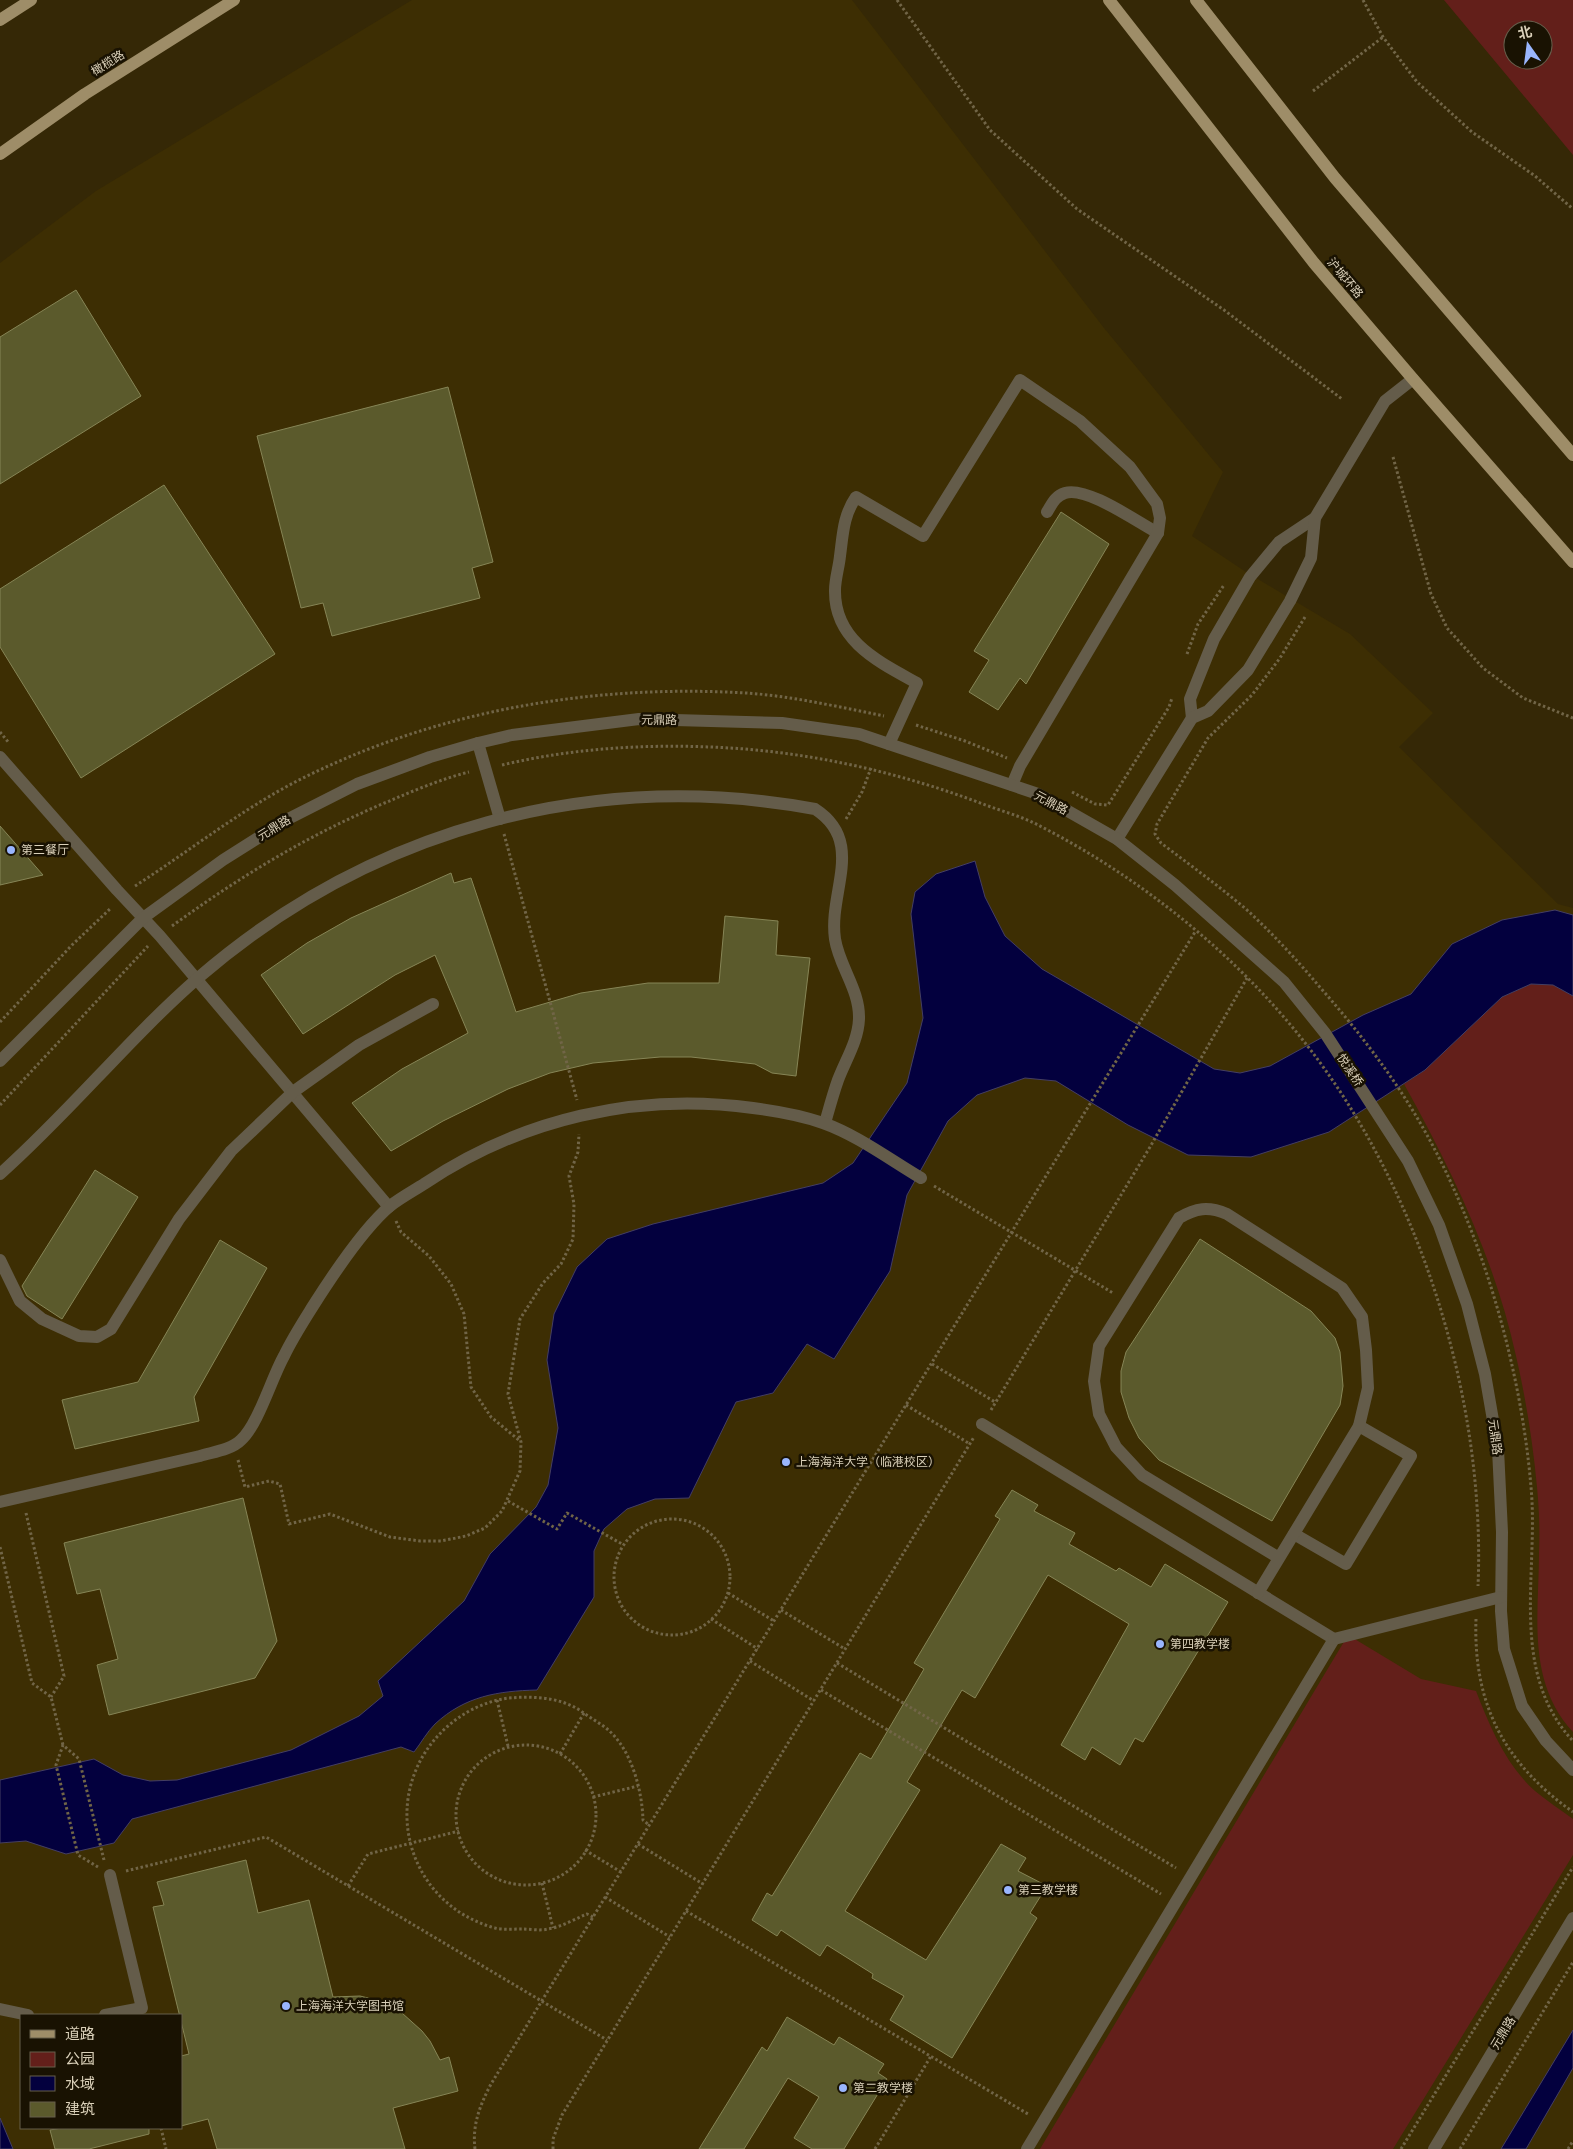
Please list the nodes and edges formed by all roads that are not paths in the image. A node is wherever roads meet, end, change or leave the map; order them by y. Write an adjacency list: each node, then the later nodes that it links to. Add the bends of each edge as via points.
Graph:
1 (31, 0): 5 (main road)
2 (234, 0): 6 (main road, 橄榄路, via 84,94)
3 (1109, 0): 7 (main road, 沪城环路, via 1314,263)
4 (1196, 0): 8 (main road, via 1335,178)
5 (0, 20)
6 (0, 154)
7 (1412, 379): 10 (street, via 1385,401); 12 (main road, 沪城环路)
8 (1573, 455)
9 (1047, 512): 11 (street, via 1056,497 1067,492 1086,493)
10 (1315, 518): 13 (street, via 1311,558 1290,601 1248,670 1208,711); 13 (street, via 1279,542 1250,577 1210,648 1190,699)
11 (1158, 533): 15 (street, via 1160,518 1157,504 1130,467 1080,421 1020,380 923,536 856,497 847,510 835,591 839,616 850,638 872,658 917,683); 17 (street, via 1020,766)
12 (1573, 562)
13 (1192, 718): 19 (street)
14 (478, 743): 15 (street, 元鼎路, via 512,735 639,719 782,723 859,734); 18 (street); 20 (street, 元鼎路, via 357,784 288,819 222,860)
15 (889, 744): 17 (street, 元鼎路)
16 (0, 757): 20 (street)
17 (1012, 785): 19 (street, 元鼎路, via 1038,794)
18 (500, 819): 21 (street, via 423,842 359,869 303,899 233,948); 27 (street, via 583,802 654,796 714,796 815,809 827,817 838,831 843,854 834,921 835,941 853,988 859,1017 856,1040)
19 (1116, 839): 23 (street, 元鼎路, via 1176,885 1284,982)
20 (143, 918): 21 (street); 24 (street, 元鼎路)
21 (197, 979): 25 (street); 28 (street)
22 (433, 1004): 25 (street, via 359,1045)
23 (1325, 1033): 26 (street, 悦溪桥)
24 (0, 1061)
25 (293, 1092): 30 (street); 31 (street, via 231,1152 179,1219 111,1329 97,1337 79,1336 42,1320 20,1302)
26 (1375, 1107): 38 (street, 元鼎路, via 1408,1161 1439,1225 1467,1304 1486,1374 1498,1449)
27 (824, 1123): 29 (street, via 859,1140); 30 (street, via 789,1113 726,1104 618,1107 563,1118 497,1142 442,1172)
28 (0, 1174)
29 (920, 1178)
30 (389, 1207): 34 (street, via 313,1305 241,1440 200,1456)
31 (0, 1260)
32 (982, 1424): 37 (street)
33 (1359, 1426): 35 (street); 35 (street, via 1412,1456 1346,1564); 36 (street, via 1368,1388 1362,1317 1342,1288 1227,1214 1213,1208 1193,1210 1179,1218 1099,1346 1094,1381 1099,1414 1116,1447 1142,1475)
34 (0, 1502)
35 (1294, 1534): 36 (street)
36 (1279, 1558): 37 (street)
37 (1258, 1593): 39 (street)
38 (1501, 1597): 39 (street); 40 (street, 元鼎路, via 1504,1649 1522,1706 1546,1741)
39 (1334, 1639): 46 (street)
40 (1573, 1770)
41 (110, 1874): 45 (street, via 142,2008)
42 (1573, 1918): 47 (street, 元鼎路)
43 (0, 2009): 44 (street)
44 (23, 2014)
45 (110, 2014)
46 (1027, 2149)
47 (1434, 2149)

